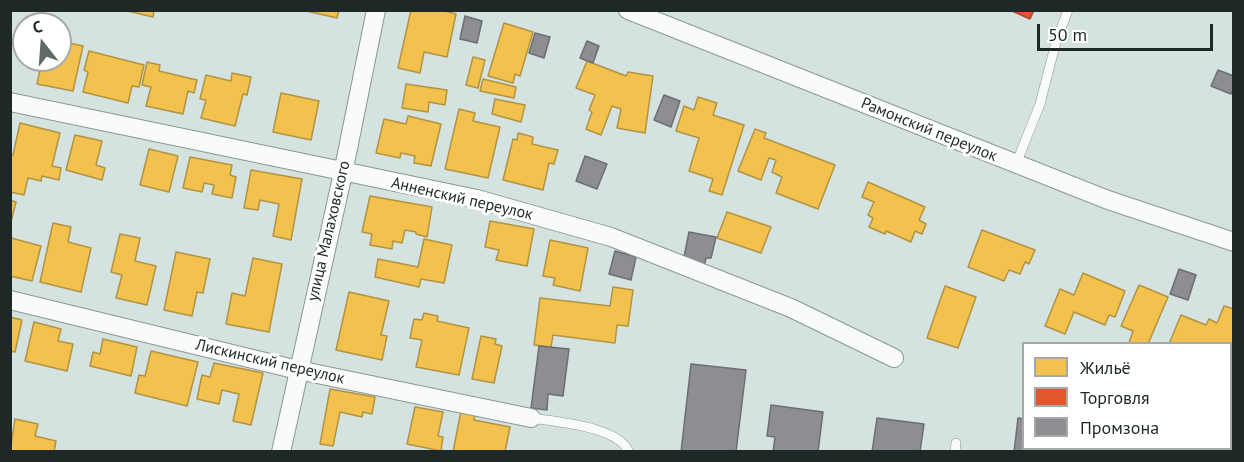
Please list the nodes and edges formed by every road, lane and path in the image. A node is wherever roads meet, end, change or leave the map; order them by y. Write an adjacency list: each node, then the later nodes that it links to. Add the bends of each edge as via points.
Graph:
1 (376, 10): 6 (street, улица Малаховского)
2 (628, 10): 5 (street, Рамонский переулок)
3 (1068, 10): 5 (lane, via 1040,104)
4 (10, 102): 6 (street, Анненский переулок)
5 (1016, 164): 7 (street, Рамонский переулок)
6 (343, 173): 9 (street, Анненский переулок, via 477,199 611,237 791,308); 10 (street, улица Малаховского)
7 (1233, 242)
8 (10, 300): 10 (street, Лискинский переулок)
9 (894, 358)
10 (298, 370): 11 (street, Лискинский переулок); 12 (street, улица Малаховского)
11 (531, 418): 13 (lane, via 603,430)
12 (281, 452)
13 (629, 452)

